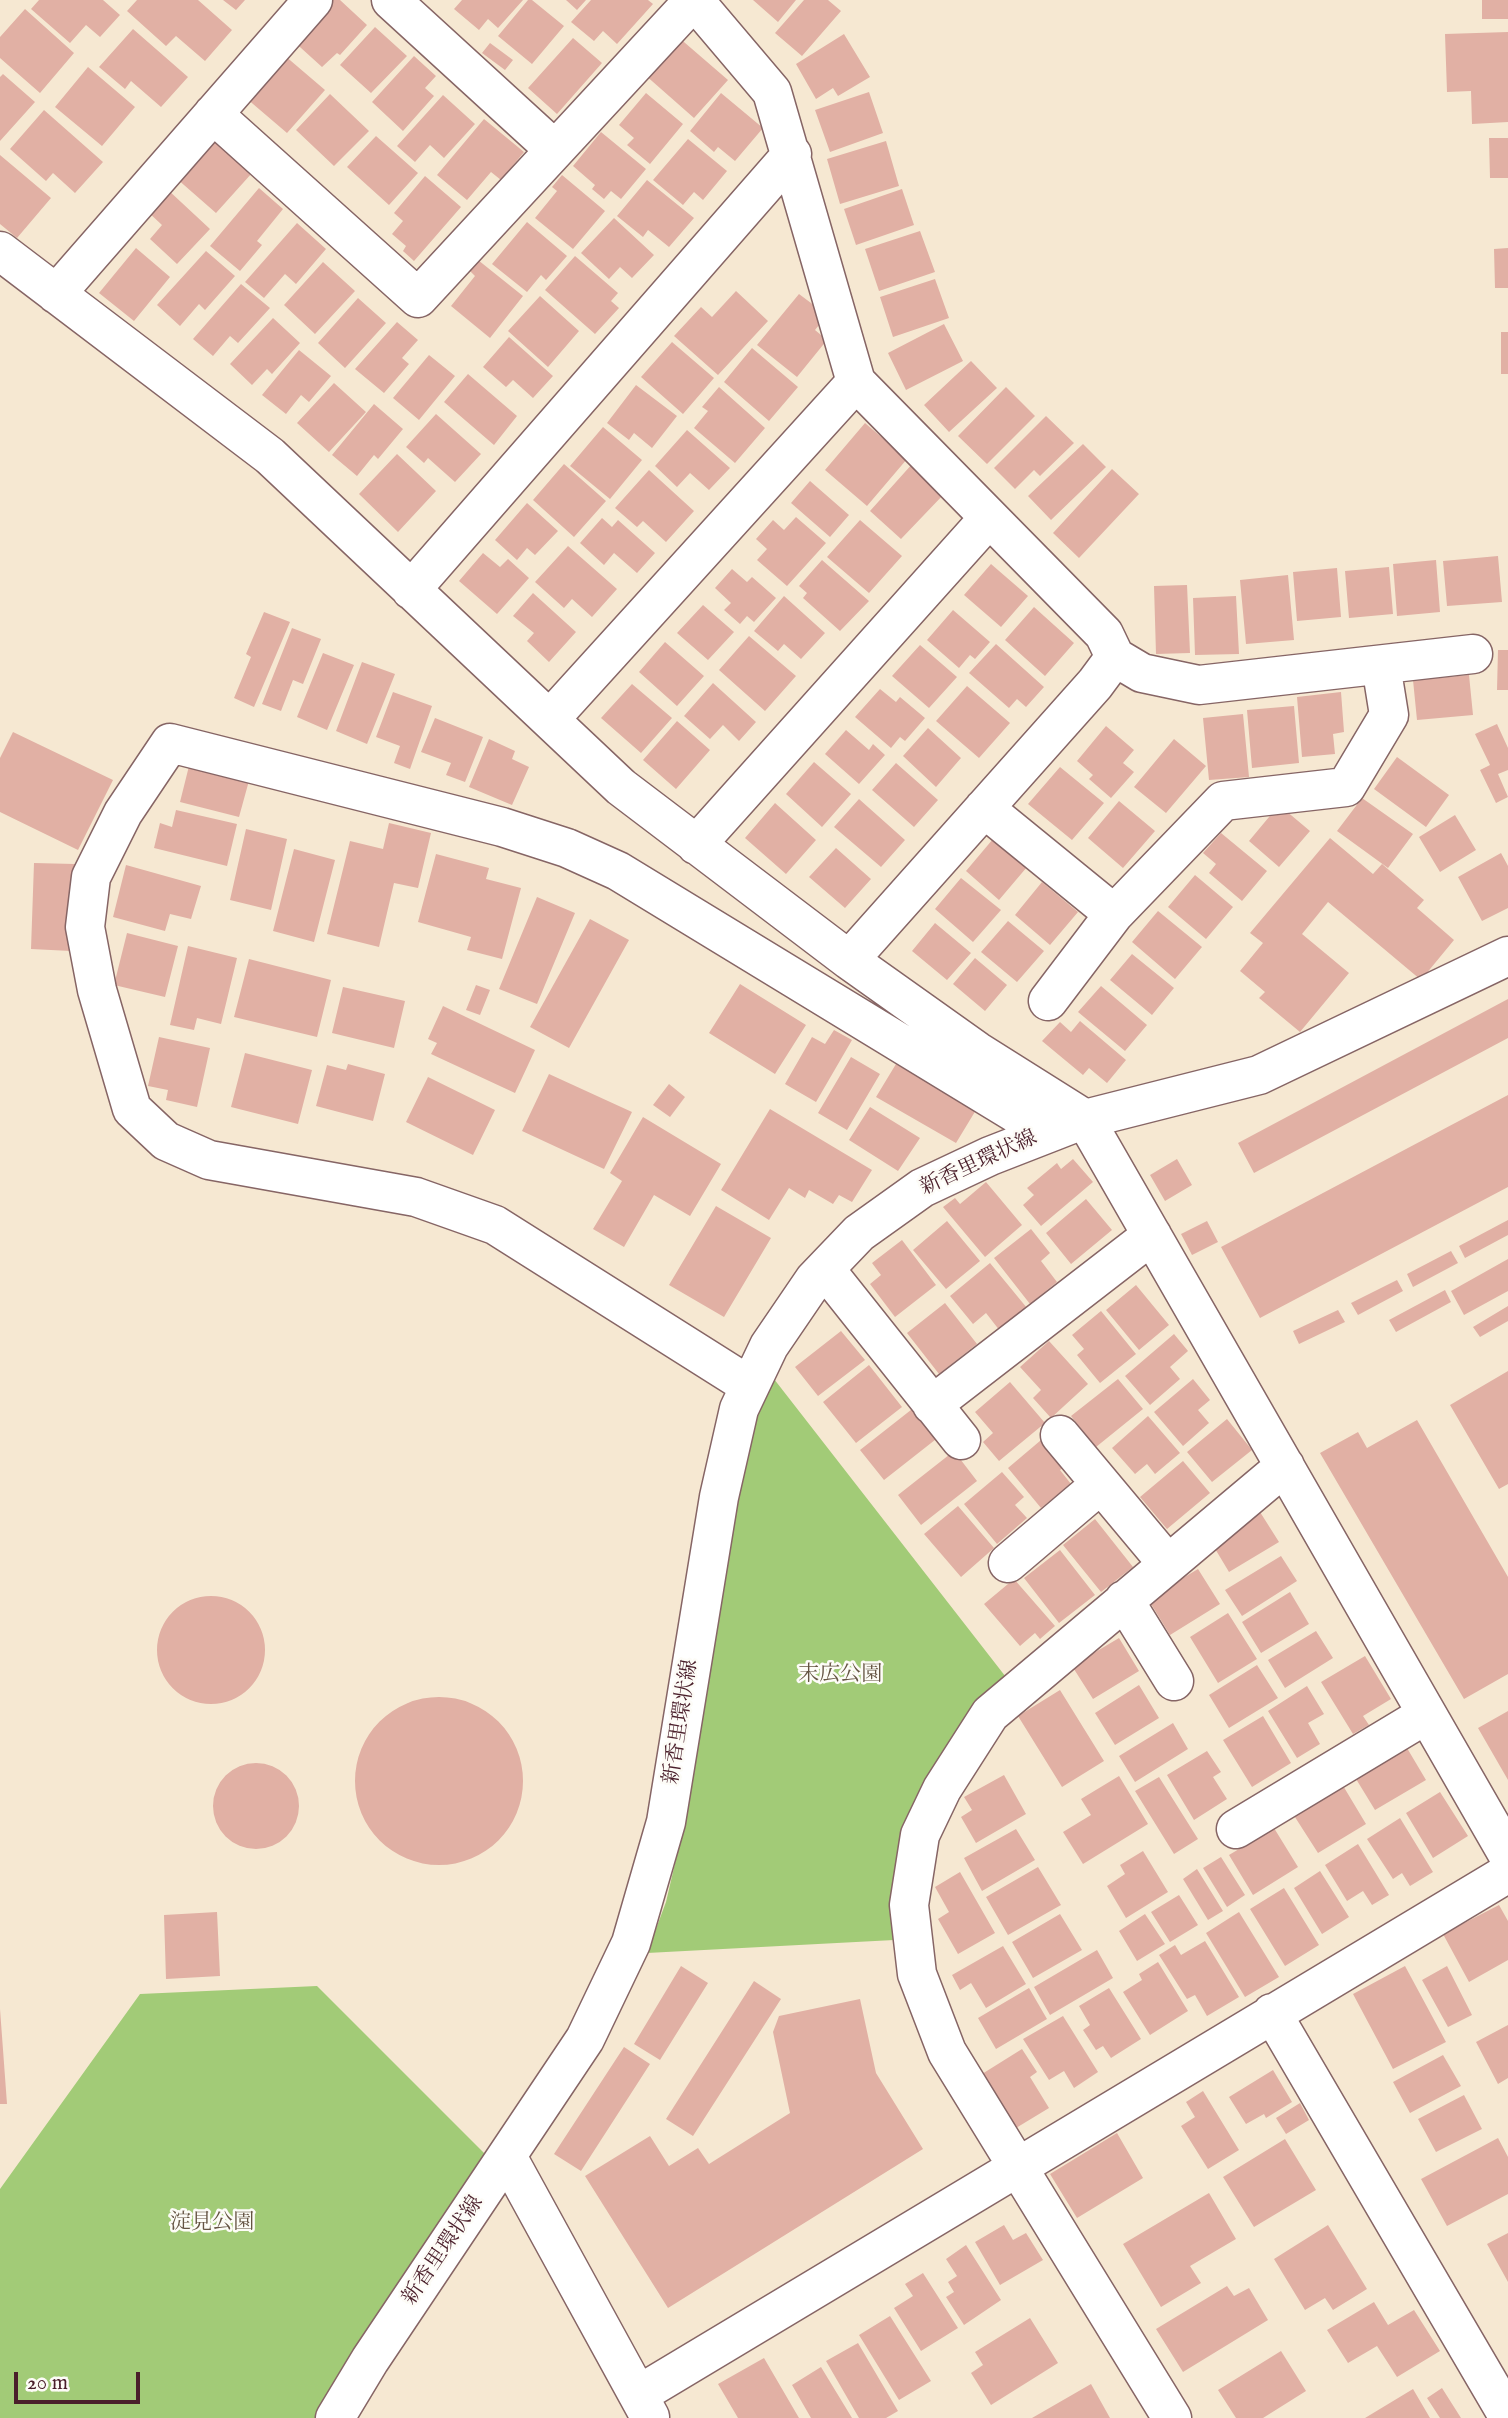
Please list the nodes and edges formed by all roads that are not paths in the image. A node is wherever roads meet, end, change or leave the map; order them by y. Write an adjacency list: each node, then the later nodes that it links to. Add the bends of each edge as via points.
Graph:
1 (313, 0): 4 (street)
2 (391, 0): 5 (street)
3 (694, 0): 5 (street); 6 (street, via 772,92)
4 (213, 114): 5 (street, via 418,298); 8 (street)
5 (555, 150)
6 (792, 154): 9 (street); 11 (street)
7 (0, 251): 8 (street)
8 (56, 293): 11 (street, via 270,456)
9 (856, 382): 10 (street); 15 (street)
10 (989, 517): 13 (street, via 1104,634); 17 (street)
11 (411, 590): 15 (street)
12 (1473, 654): 14 (street)
13 (1115, 657): 14 (street, via 1142,673 1199,685); 16 (street)
14 (1381, 665): 18 (street, via 1389,715 1346,786 1223,801)
15 (550, 719): 17 (street, via 621,787)
16 (984, 808): 18 (street); 20 (street)
17 (696, 845): 20 (street)
18 (1114, 914): 21 (street)
19 (1508, 956): 22 (street, 新香里環状線, via 1259,1075)
20 (849, 960): 22 (street)
21 (1048, 1001)
22 (1085, 1119): 23 (street, 新香里環状線); 24 (street)
23 (1048, 1133): 25 (street, 新香里環状線, via 922,1188 859,1233); 26 (street, via 618,871 587,857 502,827 170,743 123,813 91,877 85,927 97,990 132,1109 166,1141 209,1160 416,1197 495,1226)
24 (1152, 1235): 27 (street); 30 (street)
25 (825, 1269): 26 (street, 新香里環状線, via 769,1346); 27 (street)
26 (750, 1386): 41 (street, 新香里環状線, via 739,1409 719,1497 666,1822 631,1943 585,2039)
27 (932, 1405): 29 (street)
28 (1060, 1435): 31 (street)
29 (961, 1440)
30 (1284, 1466): 33 (street); 36 (street)
31 (1101, 1484): 32 (street); 33 (street)
32 (1008, 1563)
33 (1167, 1563): 34 (street)
34 (1124, 1600): 35 (street); 42 (street, via 990,1714 942,1789 920,1835 909,1905 917,1974 947,2052)
35 (1174, 1681)
36 (1427, 1714): 37 (street); 38 (street)
37 (1236, 1829)
38 (1508, 1855)
39 (1508, 1873): 40 (street)
40 (1272, 2013): 42 (street); 44 (street)
41 (508, 2158): 43 (street); 45 (street, 新香里環状線)
42 (1018, 2166): 43 (street); 46 (street)
43 (644, 2406)
44 (1508, 2416)
45 (335, 2418)
46 (1172, 2418)

